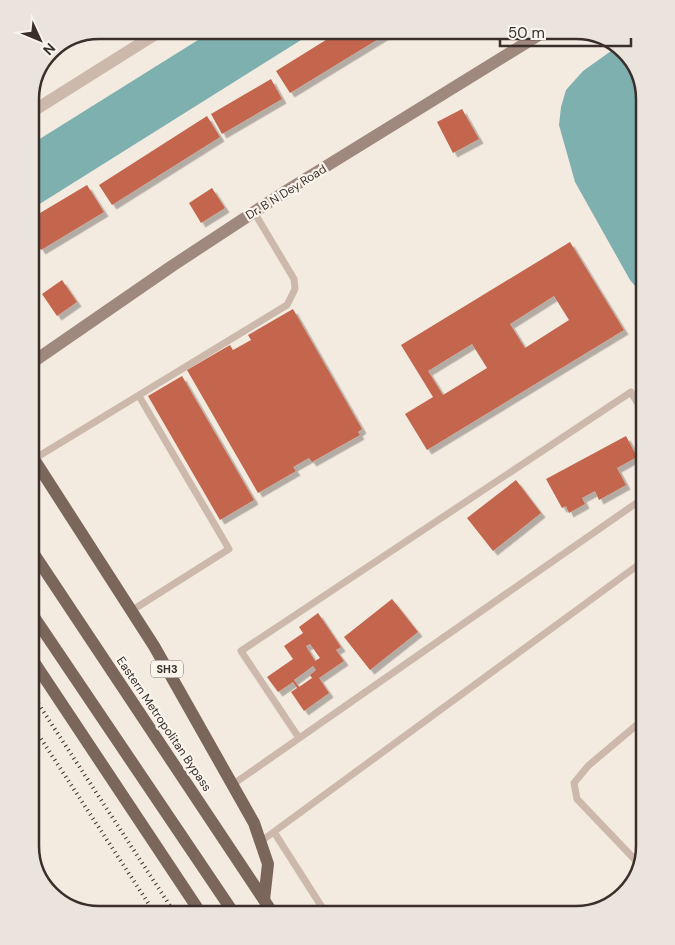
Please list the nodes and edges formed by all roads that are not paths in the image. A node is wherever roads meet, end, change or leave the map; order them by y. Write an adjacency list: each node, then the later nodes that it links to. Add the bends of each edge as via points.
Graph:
1 (148, 39): 3 (street)
2 (533, 39): 4 (main road, Dr. B N Dey Road)
3 (39, 107)
4 (254, 212): 5 (main road, Dr. B N Dey Road); 6 (lane, via 294,279 295,289 287,305)
5 (39, 358)
6 (139, 396): 8 (lane); 13 (lane, via 229,549)
7 (636, 401): 17 (lane, via 631,392 241,651)
8 (39, 452)
9 (39, 467): 13 (main road, SH3)
10 (636, 503): 17 (lane)
11 (39, 561): 22 (main road, Eastern Metropolitan Bypass)
12 (636, 567): 19 (lane)
13 (132, 611): 18 (main road, SH3)
14 (39, 624): 24 (main road)
15 (39, 670): 23 (main road)
16 (636, 726): 21 (lane, via 588,766 574,783 577,799)
17 (299, 738): 18 (lane)
18 (232, 785): 20 (main road, SH3, via 254,824)
19 (274, 832): 20 (lane); 26 (lane)
20 (260, 842): 22 (main road, SH3, via 268,864)
21 (635, 859)
22 (264, 900): 25 (main road, Eastern Metropolitan Bypass)
23 (196, 906)
24 (229, 906)
25 (268, 906)
26 (321, 906)

